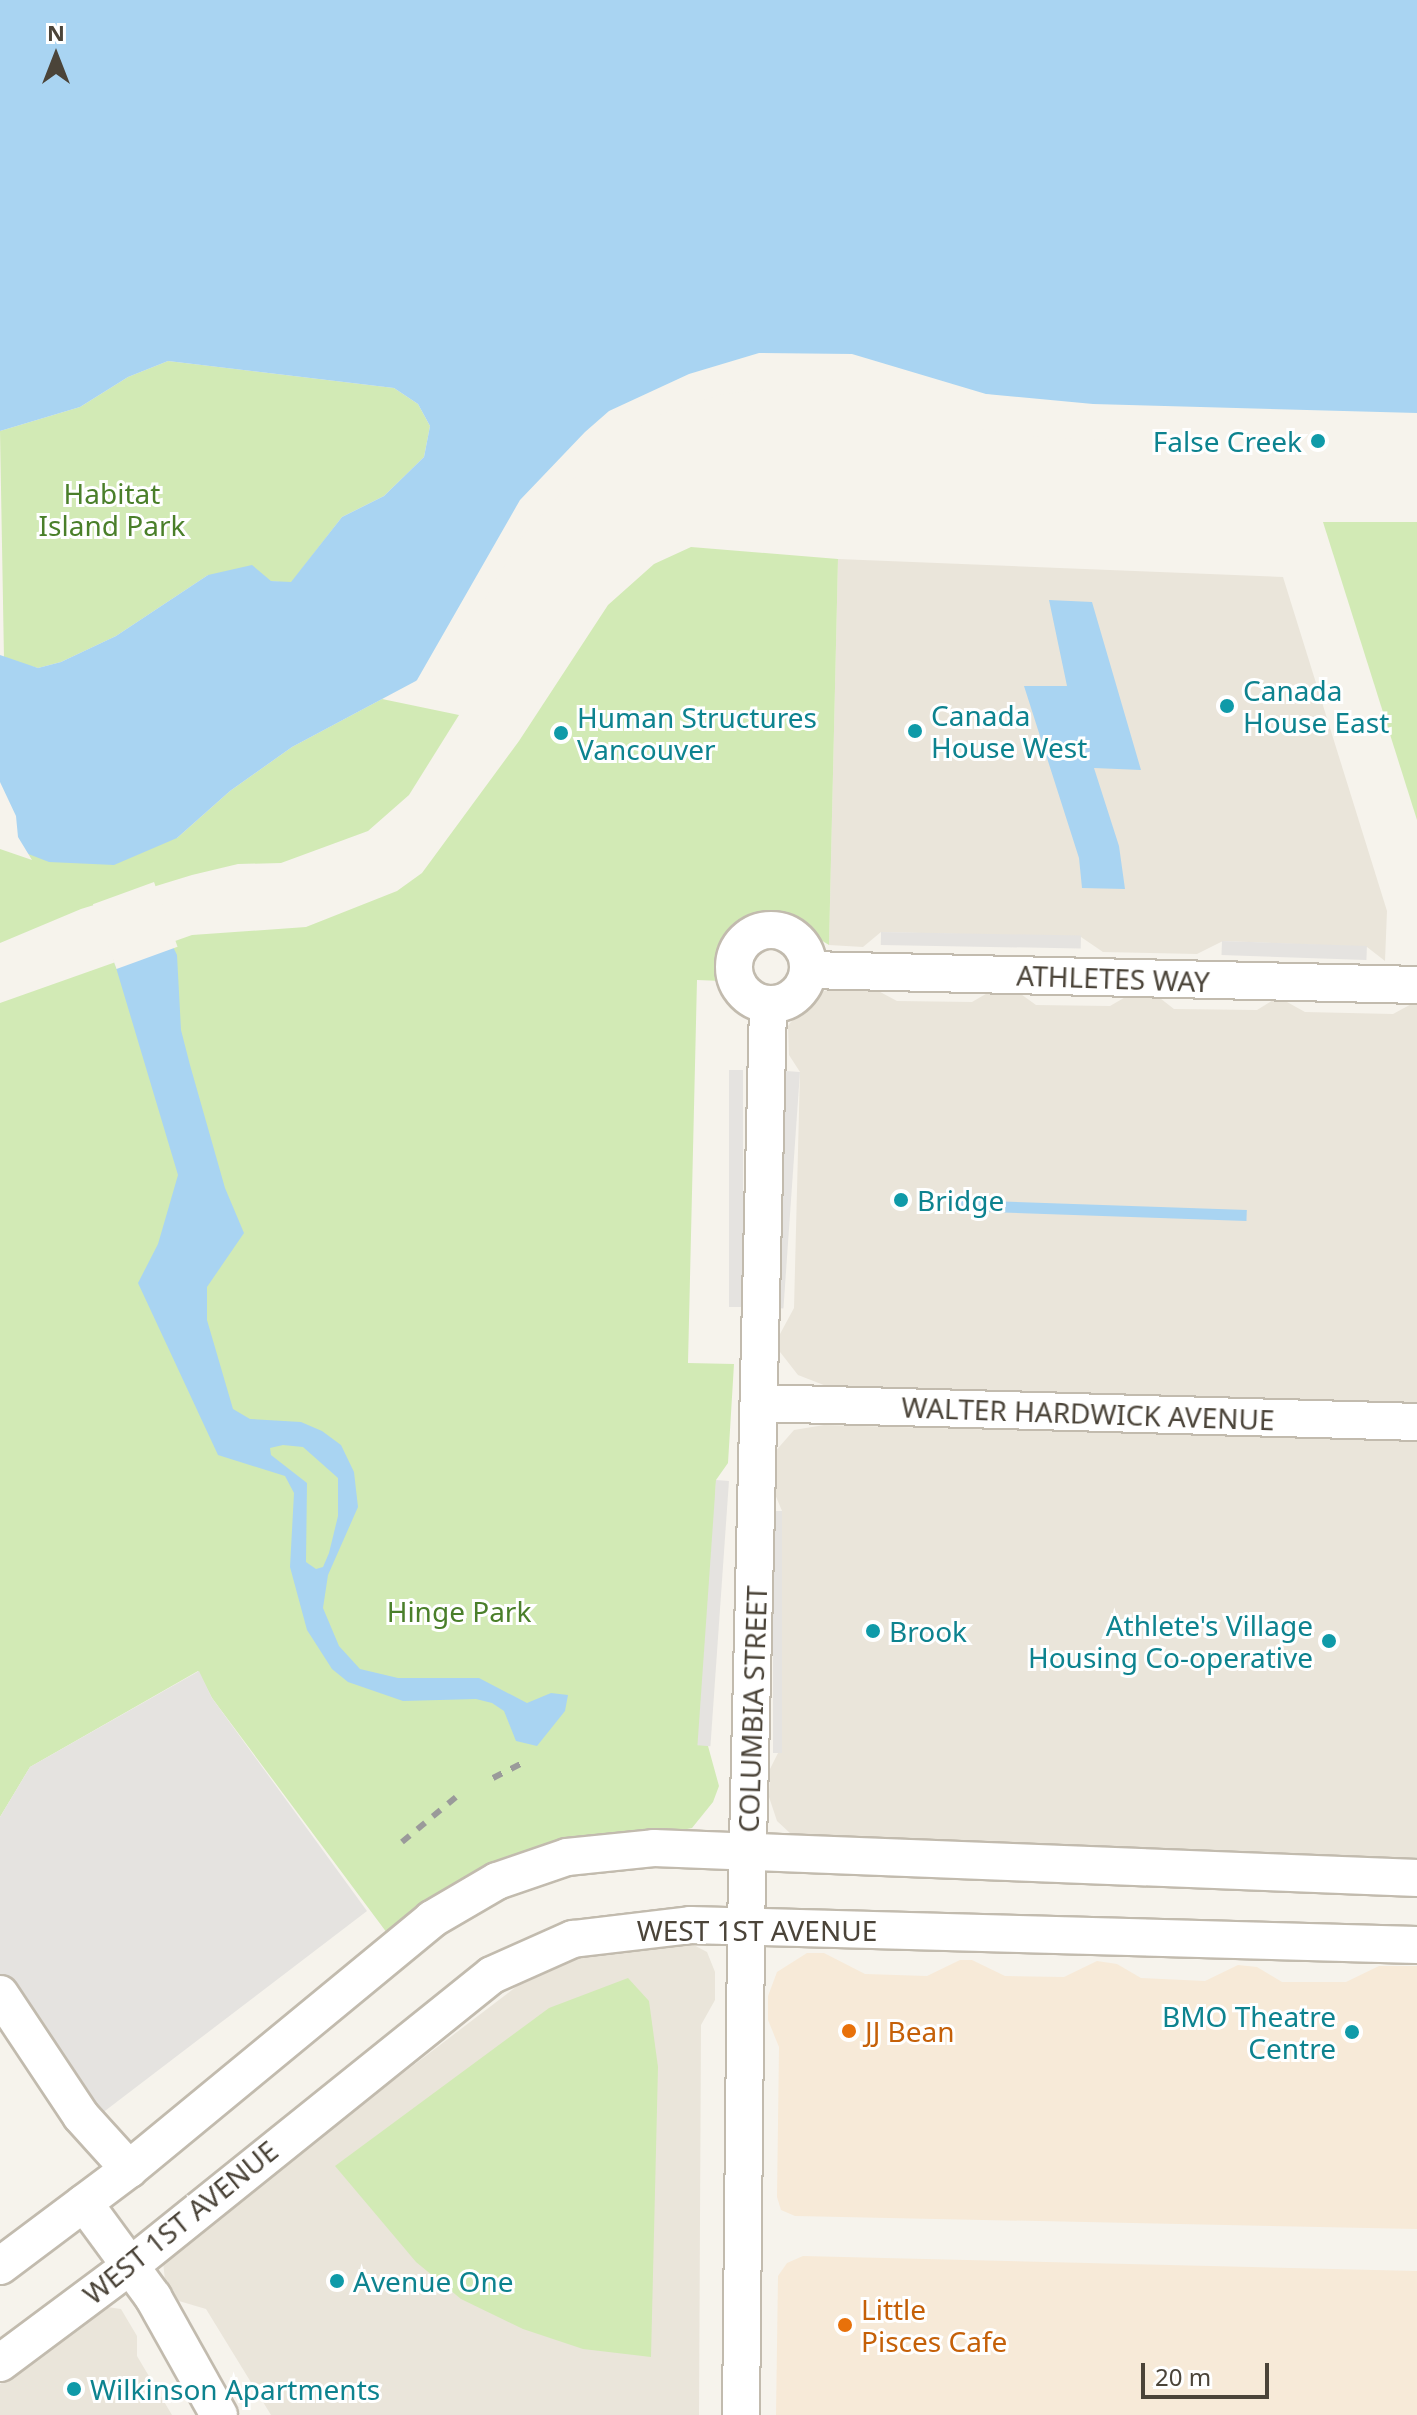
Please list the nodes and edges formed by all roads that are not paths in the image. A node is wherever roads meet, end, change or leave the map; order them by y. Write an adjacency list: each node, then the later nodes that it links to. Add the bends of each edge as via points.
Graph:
1 (809, 970): 2 (street, ATHLETES WAY); 3 (street, via 800,991); 3 (street, via 804,950 789,934 770,929 749,937 736,955 736,977 748,995)
2 (1417, 985)
3 (768, 1004): 4 (street, COLUMBIA STREET)
4 (759, 1403): 5 (street, WALTER HARDWICK AVENUE); 6 (street, COLUMBIA STREET)
5 (1417, 1422)
6 (748, 1851): 7 (street); 8 (street, COLUMBIA STREET); 11 (street, via 654,1848 579,1855 532,1867 466,1896 409,1937)
7 (1417, 1878)
8 (746, 1926): 9 (street, WEST 1ST AVENUE); 14 (street, WEST 1ST AVENUE, via 622,1930 573,1939 524,1957 480,1984); 17 (street, COLUMBIA STREET)
9 (1417, 1945)
10 (0, 1994): 11 (street, via 81,2116)
11 (129, 2169): 12 (street)
12 (84, 2203): 13 (street); 14 (street)
13 (0, 2266)
14 (130, 2266): 15 (street, WEST 1ST AVENUE); 16 (street)
15 (0, 2363)
16 (219, 2415)
17 (741, 2415)

